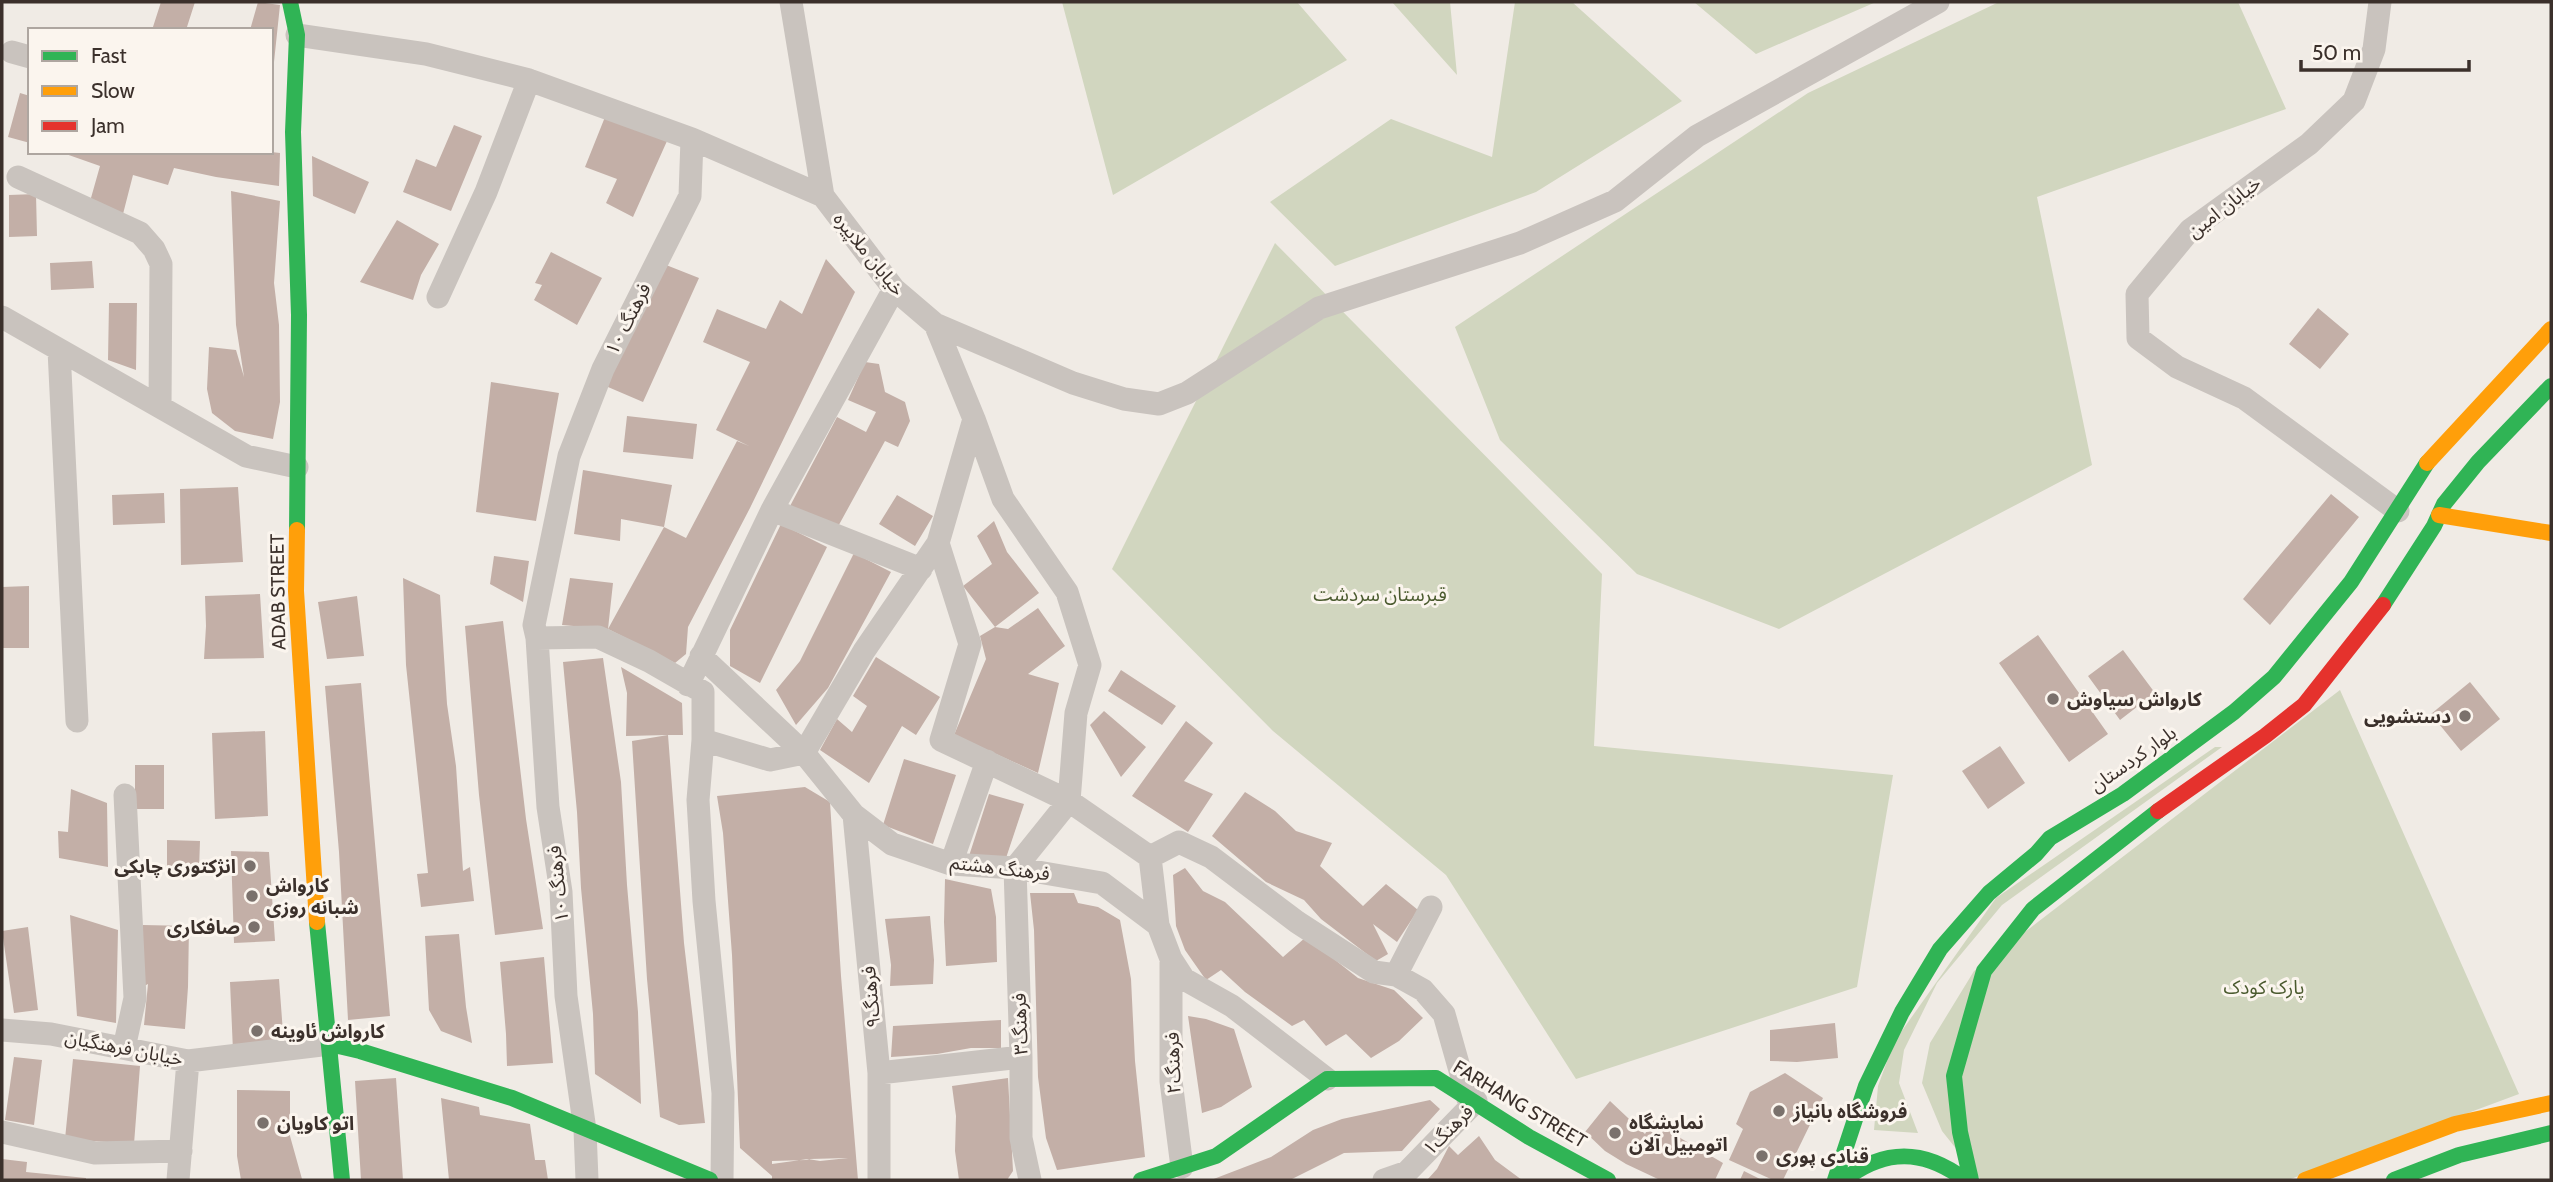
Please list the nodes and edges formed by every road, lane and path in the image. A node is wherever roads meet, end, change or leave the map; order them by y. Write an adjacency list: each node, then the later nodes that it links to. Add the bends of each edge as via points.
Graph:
1 (290, 2): 5 (main road, ADAB STREET)
2 (790, 2): 10 (street, خیابان ملاپیره)
3 (1938, 2): 14 (street, via 1697,136 1615,201 1520,243 1319,308 1187,393 1159,404 1073,383)
4 (2380, 2): 22 (street, خیابان امین, via 2374,49 2354,101 2309,144 2190,230 2137,294 2138,338 2178,367 2244,398)
5 (297, 35): 6 (street, via 426,54); 7 (main road, ADAB STREET)
6 (529, 80): 8 (street); 12 (street, via 486,192)
7 (282, 129): 20 (main road, ADAB STREET, via 299,315)
8 (692, 139): 10 (street); 27 (street, فرهنگ ۱۰, via 690,195 603,369 569,456 534,625)
9 (18, 177): 18 (street, via 140,233 154,249 161,264)
10 (823, 196): 11 (street, خیابان ملاپیره)
11 (894, 289): 14 (street, خیابان ملاپیره); 21 (street)
12 (438, 297)
13 (2, 317): 16 (street)
14 (935, 324): 19 (street, خیابان ملاپیره)
15 (2551, 329): 22 (main road, بلوار کردستان, via 2433,455)
16 (60, 350): 18 (street); 31 (street)
17 (2551, 386): 23 (main road, via 2477,462)
18 (160, 407): 20 (street, via 246,456)
19 (974, 419): 25 (street); 39 (street, خیابان ملاپیره, via 1003,499 1067,592 1090,665 1076,713)
20 (298, 467): 49 (main road, ADAB STREET, via 296,591 321,976)
21 (772, 510): 26 (street); 28 (street)
22 (2398, 510): 30 (main road, بلوار کردستان, via 2344,592)
23 (2439, 515): 24 (main road); 32 (main road, via 2388,598 2304,705)
24 (2551, 533)
25 (939, 543): 26 (street); 37 (street, via 970,644 940,740)
26 (921, 569): 35 (street, via 864,651)
27 (537, 638): 29 (street, via 598,637); 57 (street, فرهنگ ۱۰, via 566,996)
28 (701, 656): 29 (street); 35 (street, فرهنگ هشتم)
29 (688, 685): 34 (street, via 703,692)
30 (2264, 686): 32 (main road, via 2261,711); 33 (main road, بلوار کردستان)
31 (77, 721)
32 (2284, 721): 36 (main road)
33 (2219, 723): 36 (main road, via 2242,729); 72 (main road, بلوار کردستان, via 2123,794 2050,838 1989,893 1940,949 1866,1086)
34 (703, 740): 35 (street, via 770,760); 67 (street, via 698,800 723,1093)
35 (804, 753): 40 (street, فرهنگ هشتم)
36 (2235, 757): 75 (main road, via 2033,909 1984,971 1954,1076)
37 (987, 761): 39 (street); 42 (street)
38 (125, 795): 50 (street, via 135,998)
39 (1069, 801): 41 (street); 43 (street)
40 (854, 815): 42 (street, فرهنگ هشتم, via 892,844); 53 (street, فرهنگ۹)
41 (1150, 857): 45 (street); 47 (street, via 1179,842 1211,857 1297,922 1374,972)
42 (951, 864): 43 (street, فرهنگ هشتم)
43 (1015, 868): 45 (street, فرهنگ هشتم, via 1102,883); 51 (street, فرهنگ۳)
44 (1431, 907): 47 (street)
45 (1158, 925): 46 (street)
46 (1171, 959): 54 (street, via 1185,979 1233,1006); 61 (street, فرهنگ۲, via 1171,1082)
47 (1396, 975): 55 (street, via 1423,990 1444,1014)
48 (2, 1030): 50 (street, خیابان فرهنگیان)
49 (330, 1044): 52 (street, خیابان فرهنگیان); 57 (main road, via 512,1098); 64 (main road, ADAB STREET)
50 (124, 1048): 52 (street, خیابان فرهنگیان)
51 (1021, 1057): 53 (street); 69 (street, فرهنگ۳, via 1021,1138)
52 (188, 1061): 60 (street)
53 (879, 1073): 68 (street, فرهنگ۹)
54 (1327, 1079): 55 (main road, FARHANG STREET, via 1436,1078); 61 (main road)
55 (1472, 1100): 62 (street, فرهنگ۱, via 1407,1172); 71 (main road, FARHANG STREET)
56 (2551, 1103): 76 (main road, via 2455,1125)
57 (585, 1130): 65 (street, فرهنگ ۱۰); 66 (main road)
58 (2, 1132): 60 (street, via 95,1153)
59 (2551, 1133): 77 (main road, via 2459,1155)
60 (181, 1151): 63 (street)
61 (1188, 1171): 70 (main road)
62 (1389, 1179)
63 (178, 1180)
64 (342, 1180)
65 (587, 1180)
66 (710, 1180)
67 (722, 1180)
68 (879, 1180)
69 (1030, 1180)
70 (1141, 1180)
71 (1608, 1180)
72 (1835, 1180)
73 (1844, 1180): 74 (main road, via 1869,1162 1897,1155 1925,1157)
74 (1965, 1180)
75 (1971, 1180)
76 (2305, 1180)
77 (2394, 1180)

